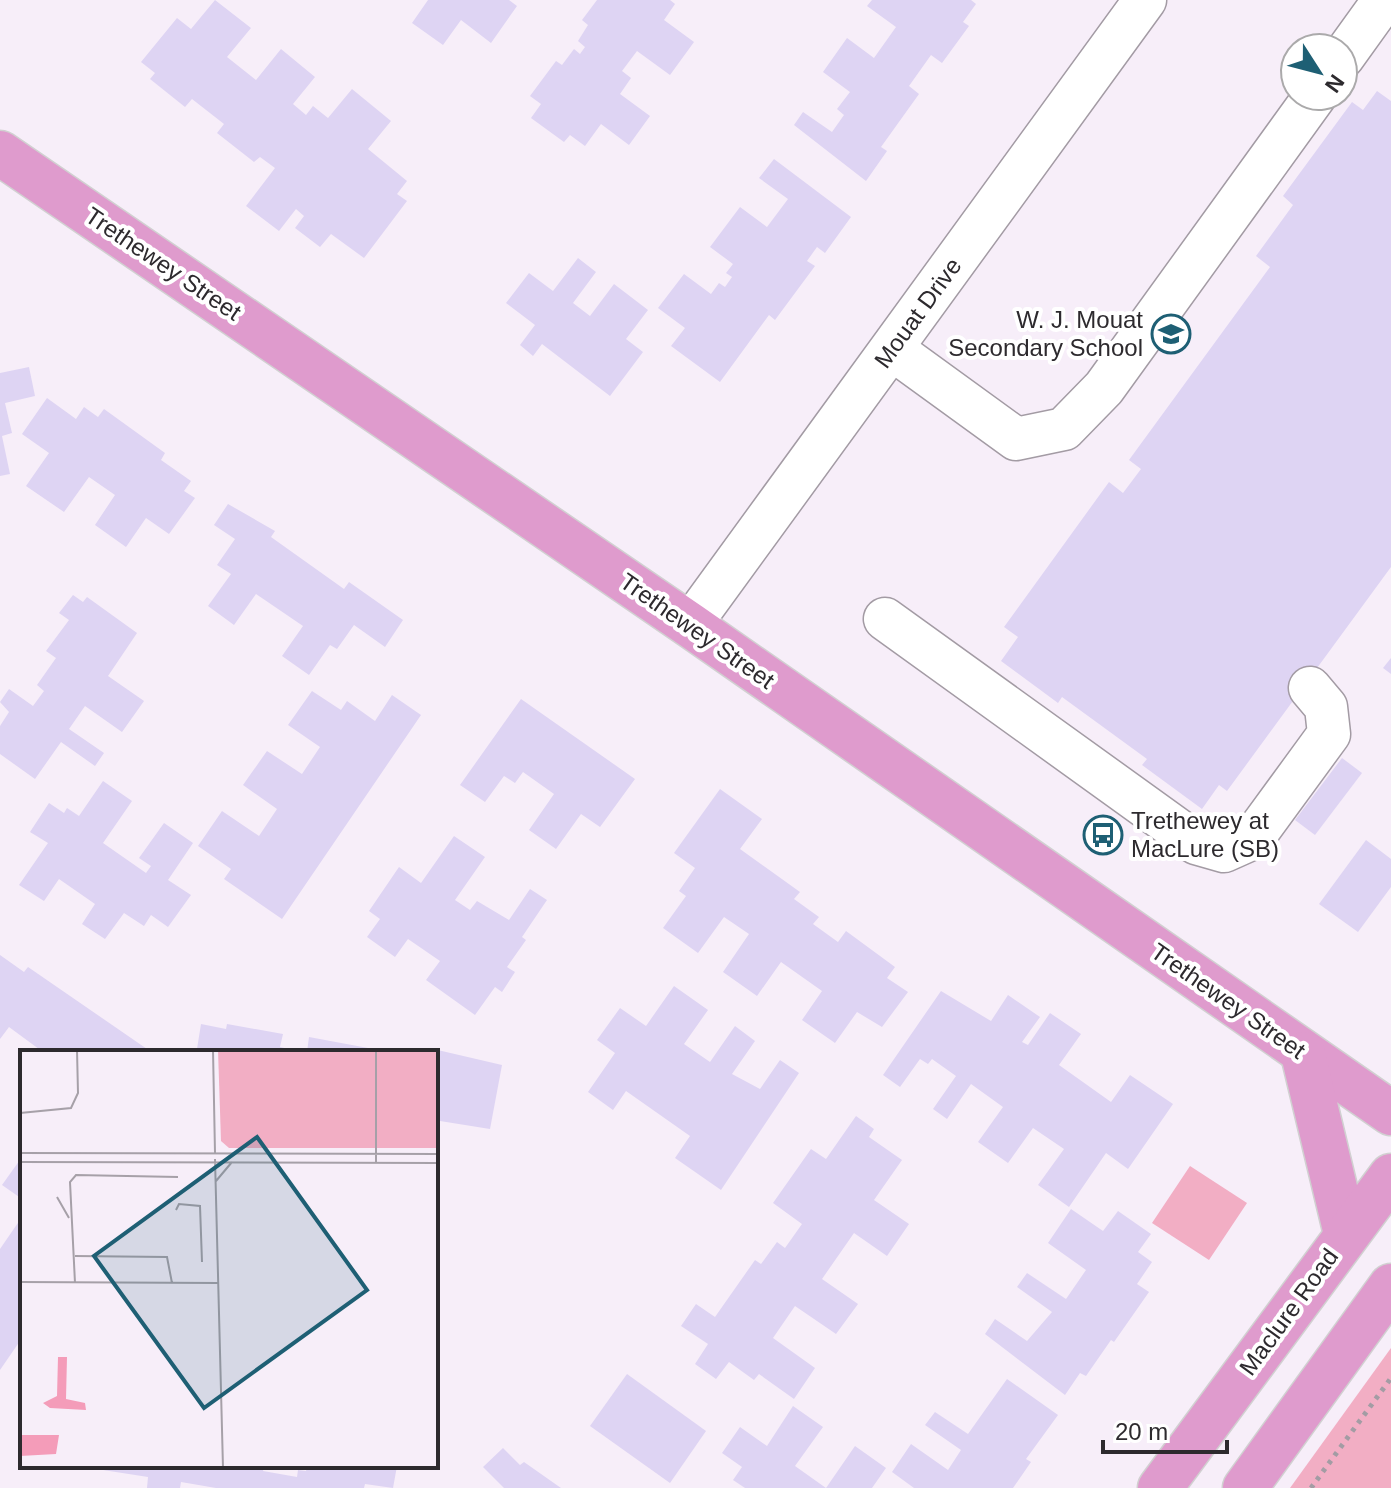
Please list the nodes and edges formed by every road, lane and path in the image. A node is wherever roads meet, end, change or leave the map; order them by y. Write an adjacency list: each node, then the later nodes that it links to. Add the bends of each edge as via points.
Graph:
1 (1145, 0): 6 (street, Mouat Drive)
2 (1384, 0): 3 (street)
3 (1359, 35)
4 (1303, 112): 6 (street, via 1104,388 1064,429 1016,439)
5 (0, 153): 8 (main road, Trethewey Street)
6 (892, 349): 8 (street, Mouat Drive)
7 (885, 619): 9 (street, via 1196,843 1224,851 1253,838 1329,734 1326,707)
8 (690, 625): 10 (main road, Trethewey Street)
9 (1310, 688)
10 (1303, 1054): 11 (main road, Trethewey Street); 13 (main road)
11 (1391, 1113)
12 (1391, 1176): 13 (main road, Maclure Road)
13 (1346, 1234): 16 (main road, Maclure Road)
14 (1391, 1286): 17 (main road)
15 (1391, 1378): 18 (path)
16 (1160, 1488)
17 (1245, 1488)
18 (1311, 1488)

